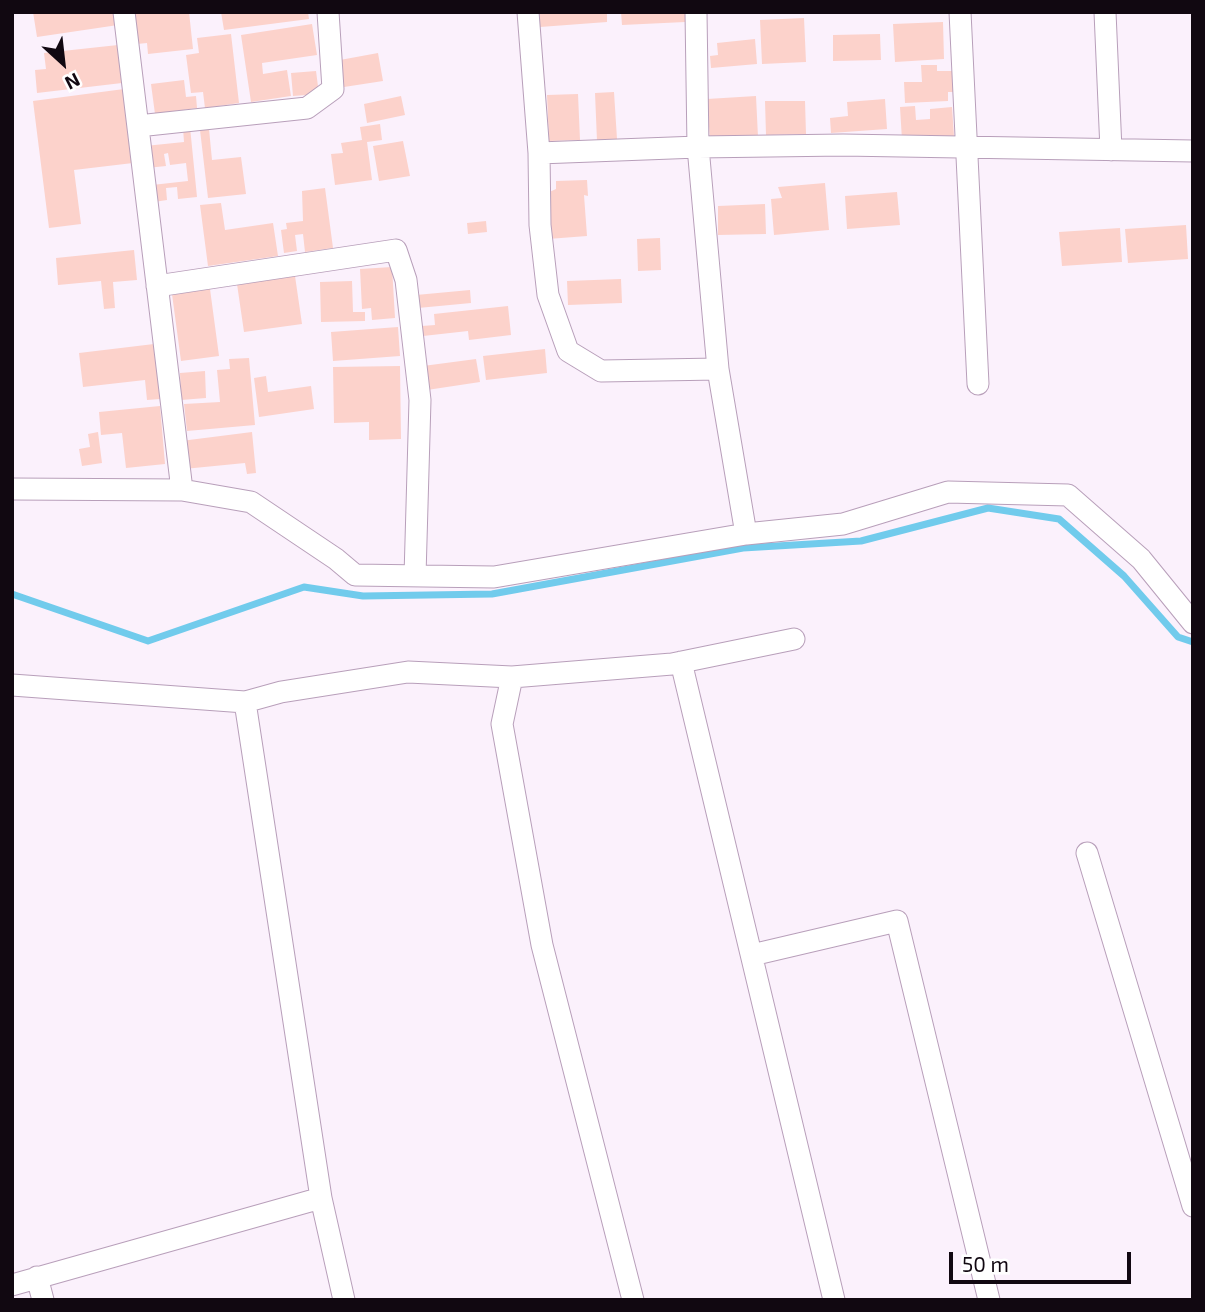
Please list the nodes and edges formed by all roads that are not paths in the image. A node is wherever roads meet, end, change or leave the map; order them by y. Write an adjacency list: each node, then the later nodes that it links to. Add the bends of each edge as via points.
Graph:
1 (124, 12): 7 (street)
2 (328, 12): 7 (street, via 333,89 307,108)
3 (528, 12): 12 (street)
4 (696, 12): 8 (street)
5 (960, 12): 9 (street)
6 (1105, 12): 10 (street)
7 (138, 126): 13 (street)
8 (698, 147): 9 (street); 12 (street); 14 (street)
9 (967, 148): 10 (street); 15 (street)
10 (1111, 150): 11 (street)
11 (1193, 151)
12 (539, 153): 14 (street, via 540,225 548,295 568,351 601,371)
13 (157, 286): 17 (street); 19 (street, via 396,250 406,280 420,400)
14 (718, 369): 18 (street)
15 (978, 384)
16 (12, 489): 17 (street)
17 (182, 490): 19 (street, via 251,502 355,575)
18 (746, 534): 19 (street, via 494,577); 20 (street, via 843,524 948,492 1068,495 1141,559)
19 (415, 576)
20 (1193, 623)
21 (794, 639): 22 (street)
22 (681, 662): 23 (street); 27 (street)
23 (512, 677): 25 (street, via 408,672); 34 (street, via 502,724 542,944)
24 (12, 685): 25 (street)
25 (245, 702): 28 (street)
26 (1087, 853): 29 (street)
27 (752, 955): 35 (street); 36 (street, via 897,921)
28 (321, 1198): 30 (street); 33 (street)
29 (1193, 1206)
30 (37, 1277): 31 (street); 32 (street)
31 (12, 1285)
32 (43, 1300)
33 (344, 1300)
34 (633, 1300)
35 (834, 1300)
36 (989, 1300)

